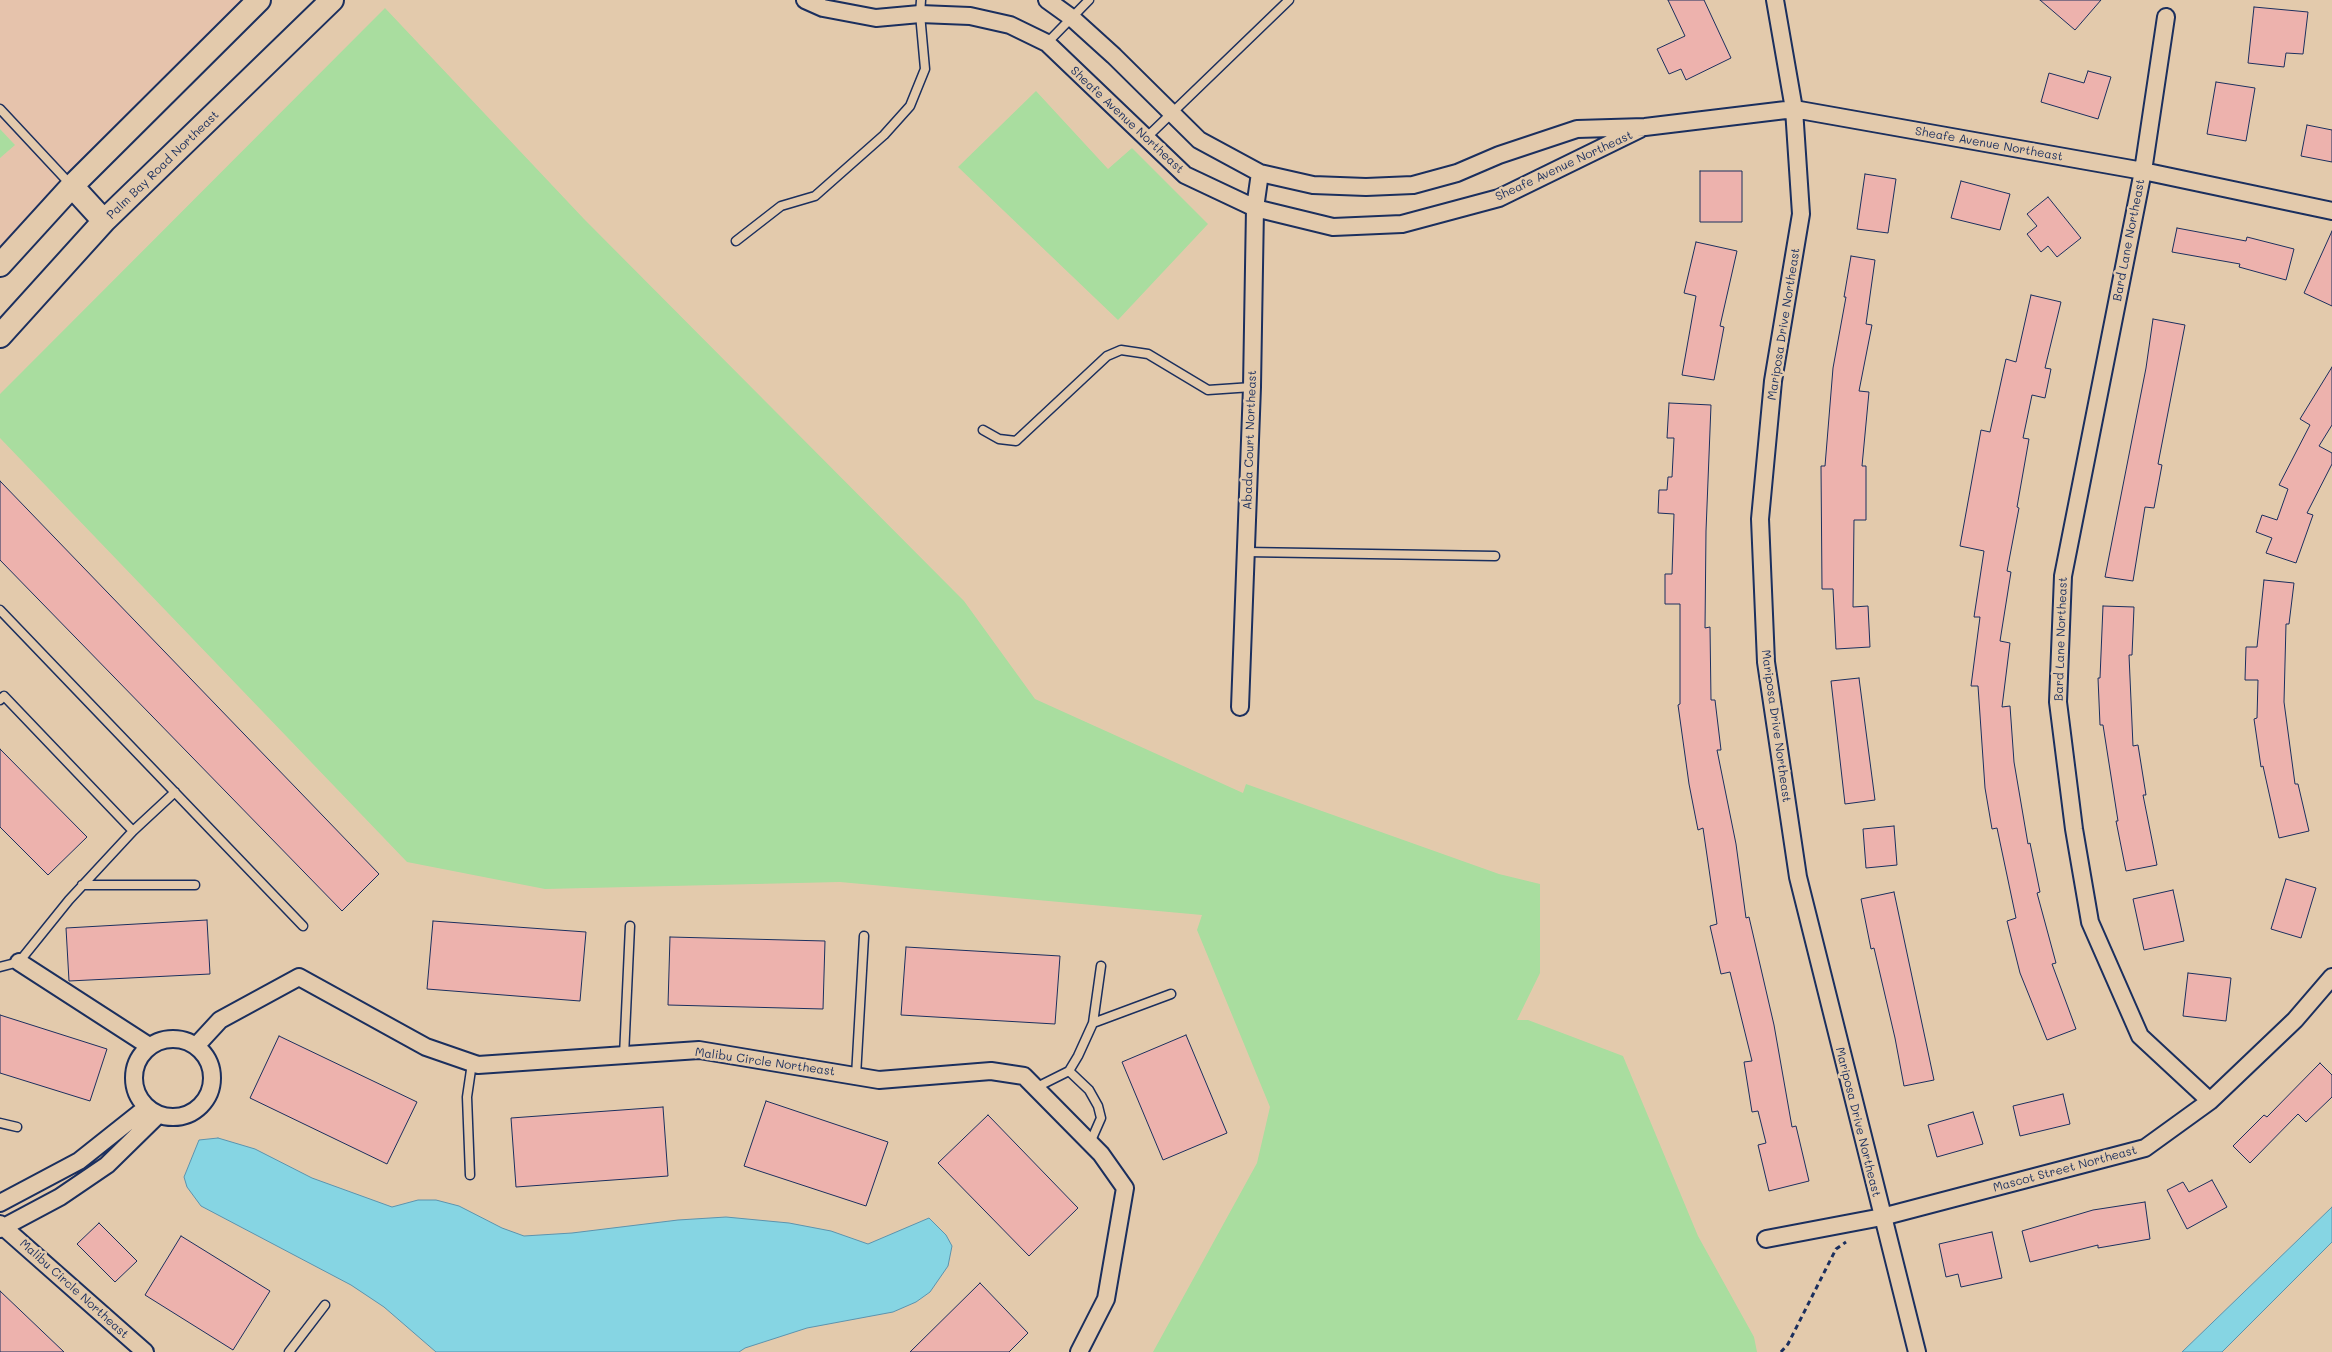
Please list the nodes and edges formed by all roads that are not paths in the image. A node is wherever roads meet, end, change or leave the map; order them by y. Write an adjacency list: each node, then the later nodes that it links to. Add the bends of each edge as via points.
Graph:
1 (259, 0): 19 (main road)
2 (332, 0): 22 (main road, Palm Bay Road Northeast)
3 (806, 0): 8 (street, Sheafe Avenue Northeast, via 823,8 876,18)
4 (1047, 0): 10 (street, Sheafe Avenue Northeast)
5 (1089, 0): 10 (lane)
6 (1290, 0): 14 (lane)
7 (1775, 0): 13 (street, Mariposa Drive Northeast)
8 (920, 7): 11 (street, Sheafe Avenue Northeast, via 1010,25); 23 (lane, via 925,69 910,106 884,135 816,196 782,206)
9 (2166, 17): 17 (street, Bard Lane Northeast)
10 (1072, 18): 11 (lane); 14 (street, Sheafe Avenue Northeast)
11 (1046, 44): 16 (street, Sheafe Avenue Northeast)
12 (0, 109): 19 (lane)
13 (1794, 109): 15 (street, Sheafe Avenue Northeast); 17 (street, Sheafe Avenue Northeast); 60 (street, Mariposa Drive Northeast, via 1801,214 1773,381 1760,519 1766,662 1798,876)
14 (1172, 113): 16 (lane); 18 (street, Sheafe Avenue Northeast, via 1199,140)
15 (1644, 127): 18 (street, Sheafe Avenue Northeast, via 1577,129 1456,173 1413,185 1366,188 1313,185); 20 (street, Sheafe Avenue Northeast, via 1499,198 1402,224 1333,227)
16 (1146, 138): 20 (street, Sheafe Avenue Northeast, via 1185,175)
17 (2143, 171): 21 (street, Sheafe Avenue Northeast); 53 (street, Bard Lane Northeast, via 2063,576 2058,702 2090,922 2140,1036)
18 (1260, 173): 20 (street, Abada Court Northeast)
19 (72, 186): 22 (main road); 24 (main road)
20 (1255, 208): 26 (street, Abada Court Northeast)
21 (2332, 211)
22 (104, 221): 25 (main road, Palm Bay Road Northeast)
23 (736, 241)
24 (0, 265)
25 (0, 336)
26 (1252, 387): 27 (lane, via 1208,390 1148,354 1121,350 1107,356 1016,440 999,439); 28 (street, Abada Court Northeast)
27 (984, 430)
28 (1246, 552): 29 (lane); 32 (street, Abada Court Northeast)
29 (1495, 556)
30 (0, 610): 33 (lane)
31 (0, 700): 34 (lane, via 4,696)
32 (1240, 707)
33 (175, 792): 34 (lane); 37 (lane)
34 (133, 831): 35 (lane)
35 (82, 885): 36 (lane); 40 (lane)
36 (195, 885)
37 (303, 926)
38 (630, 926): 48 (lane)
39 (864, 936): 51 (lane)
40 (19, 962): 42 (lane); 46 (street)
41 (1101, 966): 45 (lane)
42 (0, 967)
43 (2332, 977): 53 (street, Mascot Street Northeast, via 2295,1020)
44 (1171, 994): 45 (lane)
45 (1093, 1023): 50 (lane)
46 (149, 1046): 47 (street, via 177,1039); 54 (street, via 136,1064 133,1079 140,1100)
47 (196, 1046): 49 (street, Malibu Circle Northeast, via 220,1020 299,976 426,1047); 54 (street, via 204,1054 212,1080 202,1104 188,1114 175,1117)
48 (624, 1056): 49 (street, Malibu Circle Northeast); 51 (street, Malibu Circle Northeast, via 700,1050)
49 (472, 1063): 58 (lane, via 467,1097)
50 (1069, 1071): 52 (lane); 57 (lane, via 1089,1090 1098,1106 1101,1118)
51 (856, 1076): 52 (street, Malibu Circle Northeast, via 879,1080 991,1071 1024,1076)
52 (1035, 1088): 57 (street, Malibu Circle Northeast)
53 (2210, 1101): 60 (street, Mascot Street Northeast, via 2145,1148)
54 (152, 1111): 59 (street, via 79,1161); 61 (street, Malibu Circle Northeast, via 107,1165 60,1197)
55 (0, 1122): 56 (lane)
56 (17, 1127)
57 (1090, 1143): 66 (street, Malibu Circle Northeast, via 1125,1188 1106,1299)
58 (470, 1175)
59 (2, 1202)
60 (1882, 1217): 62 (street, Mascot Street Northeast); 67 (street, Mariposa Drive Northeast)
61 (1, 1226): 64 (street, Malibu Circle Northeast)
62 (1766, 1239)
63 (325, 1305): 65 (lane)
64 (145, 1352)
65 (289, 1352)
66 (1079, 1352)
67 (1917, 1352)

